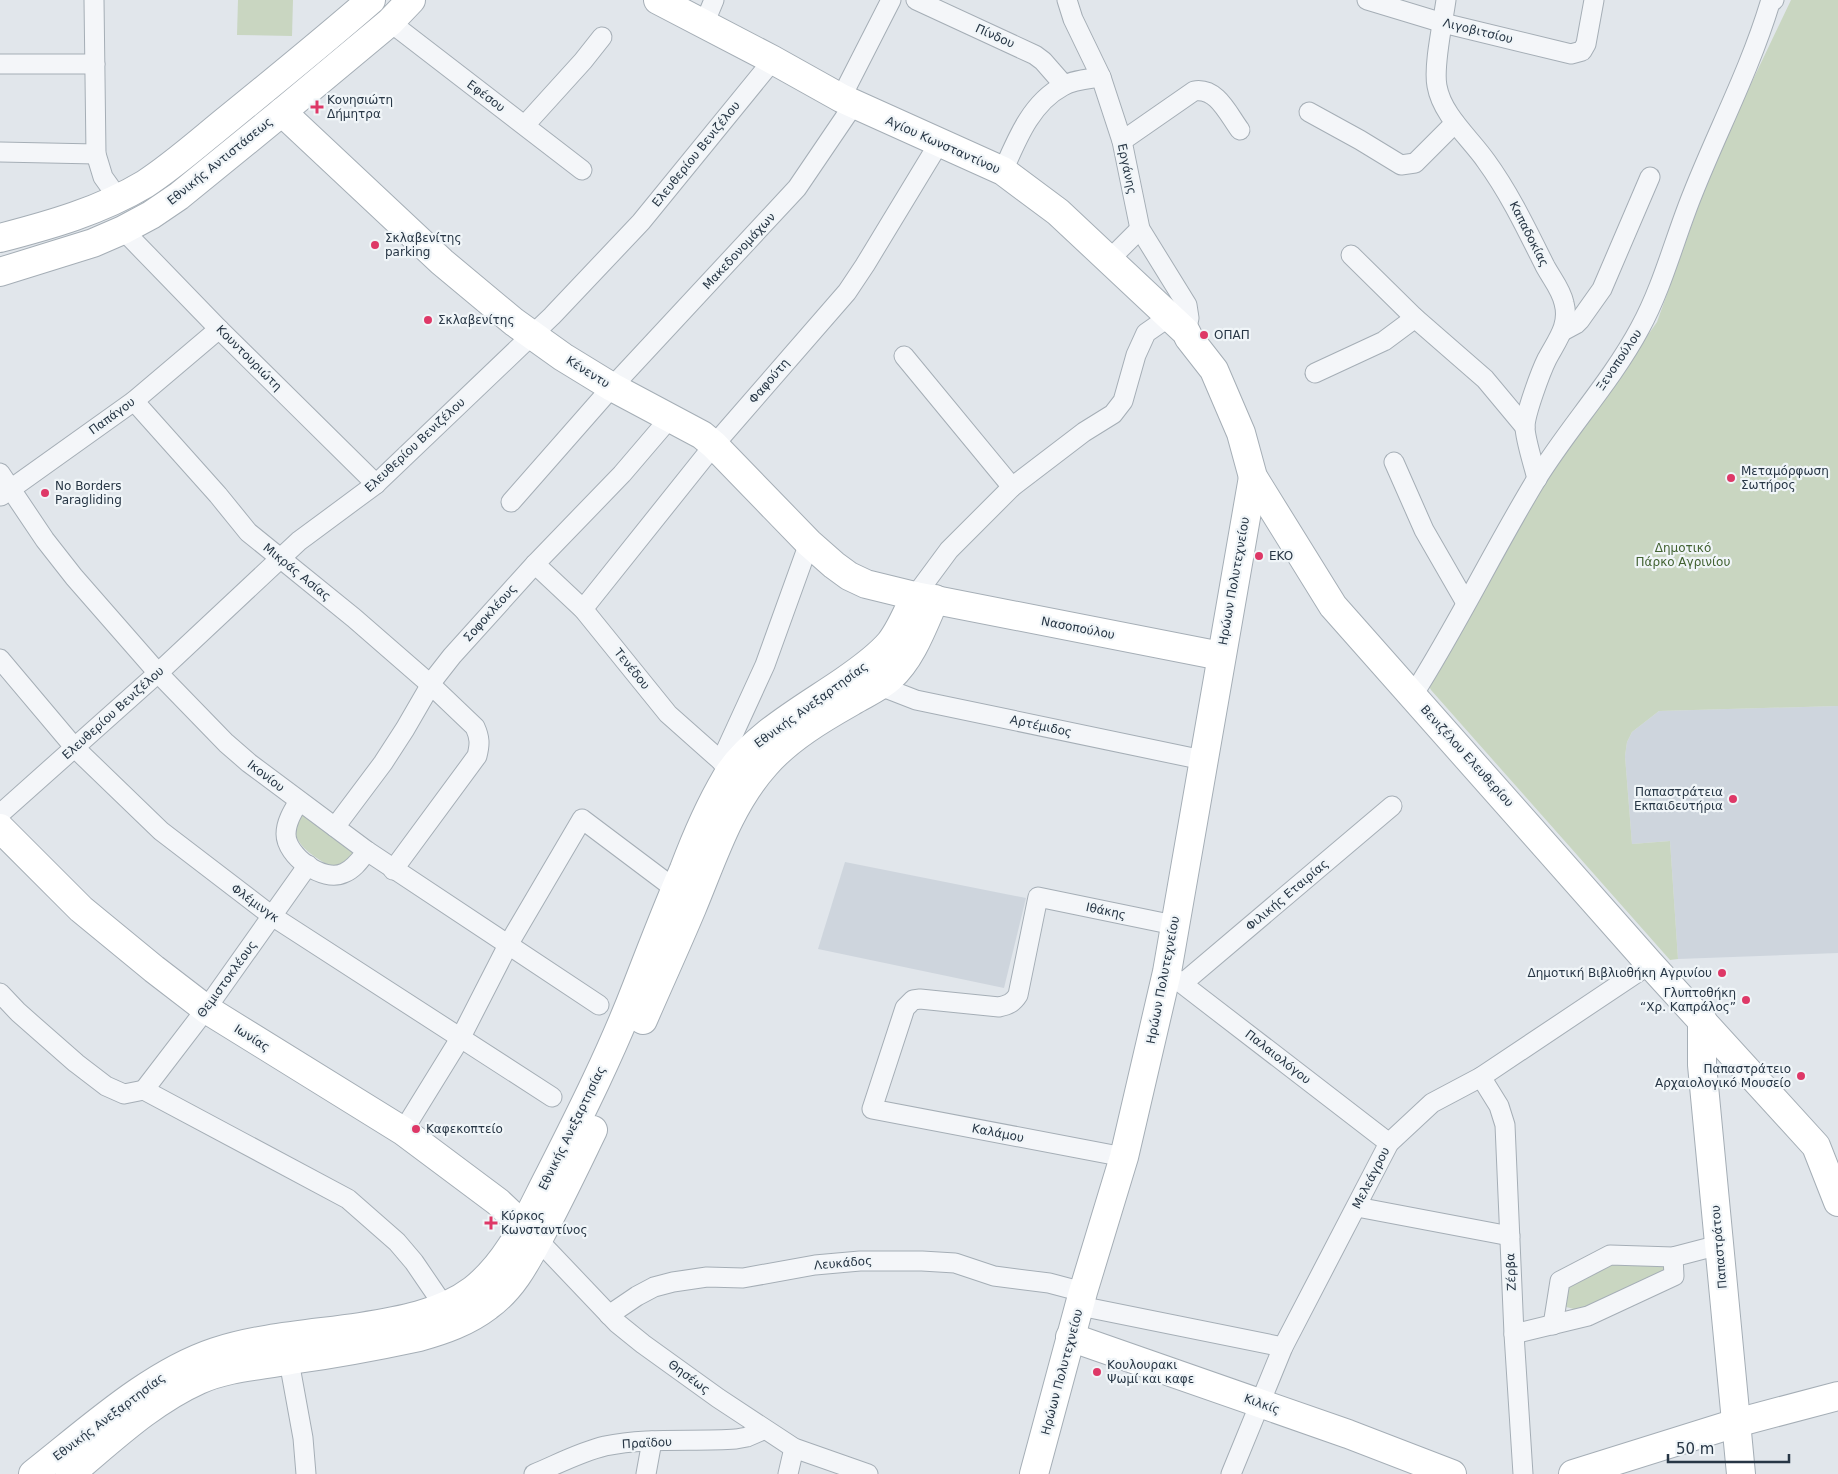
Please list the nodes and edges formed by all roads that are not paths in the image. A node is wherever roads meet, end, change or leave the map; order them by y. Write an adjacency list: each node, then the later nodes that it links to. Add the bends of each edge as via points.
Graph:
1 (94, 0): 18 (street)
2 (370, 0): 34 (street, via 203,139 145,183)
3 (410, 0): 13 (street, Εθνικής Αντιστάσεως)
4 (658, 0): 12 (street, Αγίου Κωνσταντίνου)
5 (891, 0): 21 (street, Μακεδονομάχων)
6 (916, 0): 20 (street, Πίνδου, via 1035,55)
7 (1067, 0): 19 (street, Εργάνης)
8 (1367, 0): 14 (street, Λιγοβιτσίου)
9 (1446, 0): 14 (street, Καπαδοκίας)
10 (1594, 0): 14 (street, Λιγοβιτσίου, via 1586,44 1582,51 1571,54)
11 (1771, 1): 56 (street, Ξενοπούλου, via 1756,45 1692,194 1648,314)
12 (709, 12): 16 (street, Αγίου Κωνσταντίνου)
13 (390, 22): 22 (street, Εθνικής Αντιστάσεως); 25 (street, Εφέσου)
14 (1443, 23): 24 (street, Καπαδοκίας, via 1436,86)
15 (602, 37): 25 (street)
16 (773, 60): 21 (street, Αγίου Κωνσταντίνου); 45 (street, Ελευθερίου Βενιζέλου, via 641,222)
17 (0, 64): 18 (street)
18 (95, 64): 30 (street)
19 (1101, 77): 20 (street); 27 (street, Εργάνης)
20 (1064, 85): 32 (street, via 1036,108)
21 (847, 101): 28 (street, Αγίου Κωνσταντίνου); 48 (street, Μακεδονομάχων, via 797,188)
22 (282, 112): 36 (street, Εθνικής Αντιστάσεως, via 179,196); 45 (street, Κένεντυ, via 452,270)
23 (1309, 112): 24 (street, via 1401,165 1415,163)
24 (1455, 123): 44 (street, Καπαδοκίας, via 1480,152 1506,191 1559,290 1566,313)
25 (525, 125): 31 (street, Εφέσου)
26 (1240, 130): 27 (street, via 1216,97 1201,90 1194,91)
27 (1122, 141): 35 (street, Εργάνης)
28 (939, 143): 32 (street, Αγίου Κωνσταντίνου); 52 (street, Φαφούτη, via 847,292)
29 (0, 152): 30 (street)
30 (96, 154): 34 (street, via 102,177)
31 (582, 170)
32 (1003, 171): 39 (street, Αγίου Κωνσταντίνου, via 1058,212)
33 (1650, 177): 44 (street, via 1602,289 1580,320)
34 (118, 198): 37 (street, via 44,227)
35 (1140, 229): 39 (street); 42 (street, Εργάνης, via 1187,305 1189,318)
36 (123, 230): 40 (street, Εθνικής Αντιστάσεως, via 84,246); 43 (street, Κουντουριώτη)
37 (0, 238)
38 (1351, 255): 41 (street)
39 (1109, 260): 42 (street, Αγίου Κωνσταντίνου)
40 (0, 272)
41 (1415, 318): 47 (street, via 1384,341); 51 (street, via 1485,379)
42 (1178, 325): 55 (street, Αγίου Κωνσταντίνου, via 1214,370 1241,433); 58 (street, via 1146,333 1123,401 1113,414)
43 (219, 329): 49 (street, Παπάγου); 57 (street, Κουντουριώτη)
44 (1563, 331): 51 (street, Καπαδοκίας, via 1542,369)
45 (532, 334): 48 (street, Κένεντυ); 57 (street, Ελευθερίου Βενιζέλου)
46 (904, 356): 58 (street)
47 (1315, 373)
48 (612, 387): 50 (street, Κένεντυ); 60 (street, Μακεδονομάχων)
49 (134, 401): 59 (street, Παπάγου); 62 (street, Μικράς Ασίας, via 248,532)
50 (670, 419): 52 (street, Κένεντυ, via 702,435); 63 (street, Σοφοκλέους)
51 (1525, 427): 56 (street, Καπαδοκίας)
52 (714, 445): 61 (street, Κένεντυ); 66 (street, Φαφούτη)
53 (1394, 462): 65 (street, via 1424,530)
54 (0, 473): 59 (street, Ικονίου)
55 (1253, 477): 67 (street, Ηρώων Πολυτεχνείου); 72 (street, Βενιζέλου Ελευθερίου, via 1333,606)
56 (1537, 479): 65 (street, Ξενοπούλου)
57 (376, 484): 62 (street, Ελευθερίου Βενιζέλου)
58 (1012, 487): 64 (street, via 950,550 938,566)
59 (5, 494): 69 (street, Ικονίου)
60 (511, 502)
61 (809, 543): 64 (street, Κένεντυ, via 849,576 866,584); 75 (street)
62 (279, 558): 69 (street, Ελευθερίου Βενιζέλου); 70 (street, Μικράς Ασίας)
63 (535, 564): 66 (street, Τενέδου); 70 (street, Σοφοκλέους, via 452,656)
64 (925, 598): 67 (street, Νασοπούλου); 71 (street, via 902,665); 75 (street, Εθνικής Ανεξαρτησίας, via 880,654)
65 (1466, 603): 72 (street, Ξενοπούλου)
66 (583, 608): 75 (street, Τενέδου, via 668,714)
67 (1221, 656): 74 (street, Ηρώων Πολυτεχνείου)
68 (0, 659): 73 (street, Φλέμινγκ)
69 (158, 673): 73 (street, Ελευθερίου Βενιζέλου); 76 (street, Ικονίου, via 226,743)
70 (431, 685): 79 (street, Σοφοκλέους, via 396,743); 83 (street, Μικράς Ασίας, via 475,727 480,744 477,756)
71 (880, 686): 74 (street, Αρτέμιδος, via 916,700); 105 (street, via 816,722 767,762 747,786 715,851 597,1122)
72 (1413, 695): 88 (street, Βενιζέλου Ελευθερίου)
73 (75, 748): 78 (street, Ελευθερίου Βενιζέλου); 85 (street, Φλέμινγκ, via 161,831)
74 (1203, 760): 86 (street, Ηρώων Πολυτεχνείου)
75 (725, 767): 84 (street, Εθνικής Ανεξαρτησίας)
76 (299, 801): 79 (street, Ικονίου); 82 (street, via 289,818 286,837 291,849)
77 (1392, 806): 89 (street, Φιλικής Εταιρίας)
78 (0, 814)
79 (335, 827): 81 (street, Ικονίου)
80 (0, 828): 92 (street, Ιωνίας, via 82,909)
81 (366, 852): 82 (street, via 344,874 322,874); 83 (street, Ικονίου)
82 (308, 866): 85 (street, Θεμιστοκλέους)
83 (394, 870): 87 (street, Ικονίου)
84 (675, 889): 87 (street, via 582,819); 105 (street, Εθνικής Ανεξαρτησίας, via 618,1033)
85 (272, 916): 92 (street, Θεμιστοκλέους); 94 (street, Φλέμινγκ)
86 (1174, 925): 89 (street, Ηρώων Πολυτεχνείου); 98 (street, Ιθάκης, via 1038,897 1018,995 1014,1001 999,1007 920,999 908,1003)
87 (508, 945): 91 (street, Ικονίου); 94 (street)
88 (1650, 964): 93 (street, Βενιζέλου Ελευθερίου); 95 (street, Μελεάγρου)
89 (1175, 978): 100 (street, Παλαιολόγου); 102 (street, Ηρώων Πολυτεχνείου)
90 (0, 993): 96 (street, via 106,1086 124,1094)
91 (600, 1005)
92 (206, 1009): 96 (street, Θεμιστοκλέους); 99 (street, Ιωνίας)
93 (1702, 1019): 101 (street); 107 (street, Παπαστράτου, via 1702,1066)
94 (460, 1037): 97 (street, Φλέμινγκ); 99 (street)
95 (1481, 1077): 100 (street, Μελεάγρου, via 1432,1103); 106 (street, Ζέρβα, via 1499,1106 1505,1125)
96 (144, 1090): 110 (street, via 348,1199 397,1242)
97 (552, 1097)
98 (872, 1109): 102 (street, Καλάμου)
99 (403, 1131): 105 (street, Ιωνίας, via 467,1178)
100 (1389, 1143): 104 (street, Μελεάγρου)
101 (1827, 1147): 103 (street)
102 (1124, 1157): 109 (street, Ηρώων Πολυτεχνείου)
103 (1838, 1202)
104 (1357, 1207): 106 (street); 115 (street, Μελεάγρου)
105 (531, 1232): 110 (street, Εθνικής Ανεξαρτησίας, via 511,1248 473,1289); 111 (street, Θησέως); 116 (street, via 526,1263 507,1288 469,1319 419,1337)
106 (1510, 1236): 113 (street, Ζέρβα)
107 (1719, 1245): 108 (street); 119 (street, Παπαστράτου)
108 (1673, 1257): 112 (street, via 1674,1276 1588,1316); 112 (street, via 1610,1255 1560,1281)
109 (1081, 1299): 111 (street, Λευκάδος, via 1049,1283 994,1276 955,1263 860,1261 815,1265 743,1278 707,1277 673,1282 637,1296); 114 (street, Ηρώων Πολυτεχνείου); 115 (street, Λευκάδος)
110 (444, 1306): 124 (street, Εθνικής Ανεξαρτησίας, via 384,1323 247,1344 186,1363 134,1396)
111 (609, 1315): 120 (street, Θησέως, via 643,1344)
112 (1553, 1325): 113 (street)
113 (1514, 1334): 133 (street, Ζέρβα)
114 (1070, 1338): 118 (street, Κιλκίς); 130 (street, Ηρώων Πολυτεχνείου)
115 (1283, 1347): 118 (street, Μελεάγρου)
116 (289, 1361): 125 (street, via 230,1369 200,1380 144,1413); 126 (street)
117 (1838, 1396): 119 (street)
118 (1259, 1404): 131 (street, Μελεάγρου); 132 (street, Κιλκίς)
119 (1736, 1423): 134 (street); 135 (street, Παπαστράτου)
120 (764, 1430): 121 (street, Πραϊδου, via 736,1439); 122 (street, Θησέως)
121 (652, 1441): 123 (street, Πραϊδου, via 588,1451); 127 (street)
122 (794, 1448): 128 (street); 129 (street, Θησέως)
123 (540, 1473)
124 (33, 1474)
125 (70, 1474)
126 (306, 1474)
127 (646, 1474)
128 (788, 1474)
129 (868, 1474)
130 (1034, 1474)
131 (1231, 1474)
132 (1452, 1474)
133 (1522, 1474)
134 (1573, 1474)
135 (1741, 1474)

